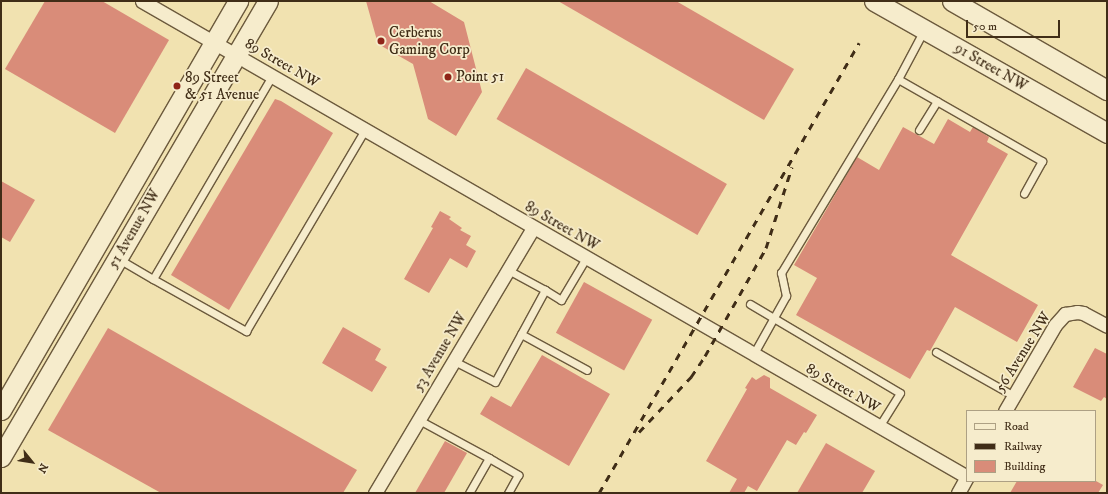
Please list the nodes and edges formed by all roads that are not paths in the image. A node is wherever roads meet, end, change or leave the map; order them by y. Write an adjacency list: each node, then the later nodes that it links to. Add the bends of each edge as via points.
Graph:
1 (142, 1): 7 (street, 89 Street NW)
2 (238, 1): 7 (main road, 51 Avenue NW)
3 (268, 1): 8 (main road, 51 Avenue NW)
4 (874, 1): 6 (main road, 91 Street NW)
5 (952, 1): 11 (main road)
6 (924, 29): 10 (lane); 15 (main road, 91 Street NW)
7 (215, 42): 8 (street, 89 Street NW); 32 (main road, 51 Avenue NW)
8 (236, 55): 9 (street, 89 Street NW); 18 (main road, 51 Avenue NW)
9 (272, 76): 13 (street, 89 Street NW); 21 (lane)
10 (898, 78): 12 (lane); 24 (lane, via 781,273 786,296)
11 (1107, 90)
12 (936, 101): 14 (lane); 16 (lane, via 1042,161)
13 (365, 130): 17 (street, 89 Street NW); 21 (lane, via 246,331)
14 (919, 130)
15 (1107, 133)
16 (1024, 193)
17 (533, 228): 19 (street, 89 Street NW); 20 (street, 53 Avenue NW)
18 (117, 258): 21 (lane); 36 (main road, 51 Avenue NW)
19 (586, 258): 22 (lane, via 561,300); 28 (street, 89 Street NW)
20 (508, 270): 22 (lane); 29 (street, 53 Avenue NW)
21 (153, 279)
22 (545, 290): 26 (lane)
23 (750, 304): 24 (lane)
24 (774, 317): 28 (lane); 35 (lane, via 900,394)
25 (1107, 326): 31 (street, 56 Avenue NW, via 1083,313 1065,314 1055,325)
26 (521, 334): 29 (lane, via 495,382); 30 (lane)
27 (936, 352): 31 (lane)
28 (752, 355): 35 (street, 89 Street NW)
29 (454, 361): 34 (street, 53 Avenue NW)
30 (587, 370)
31 (1014, 396): 33 (street, 56 Avenue NW)
32 (1, 410)
33 (1006, 410)
34 (419, 420): 37 (lane); 40 (street, 53 Avenue NW)
35 (879, 427): 38 (street, 89 Street NW)
36 (1, 457)
37 (489, 458): 41 (lane); 42 (lane, via 518,475)
38 (966, 476)
39 (966, 479): 43 (street)
40 (375, 493)
41 (469, 493)
42 (508, 493)
43 (958, 493)

